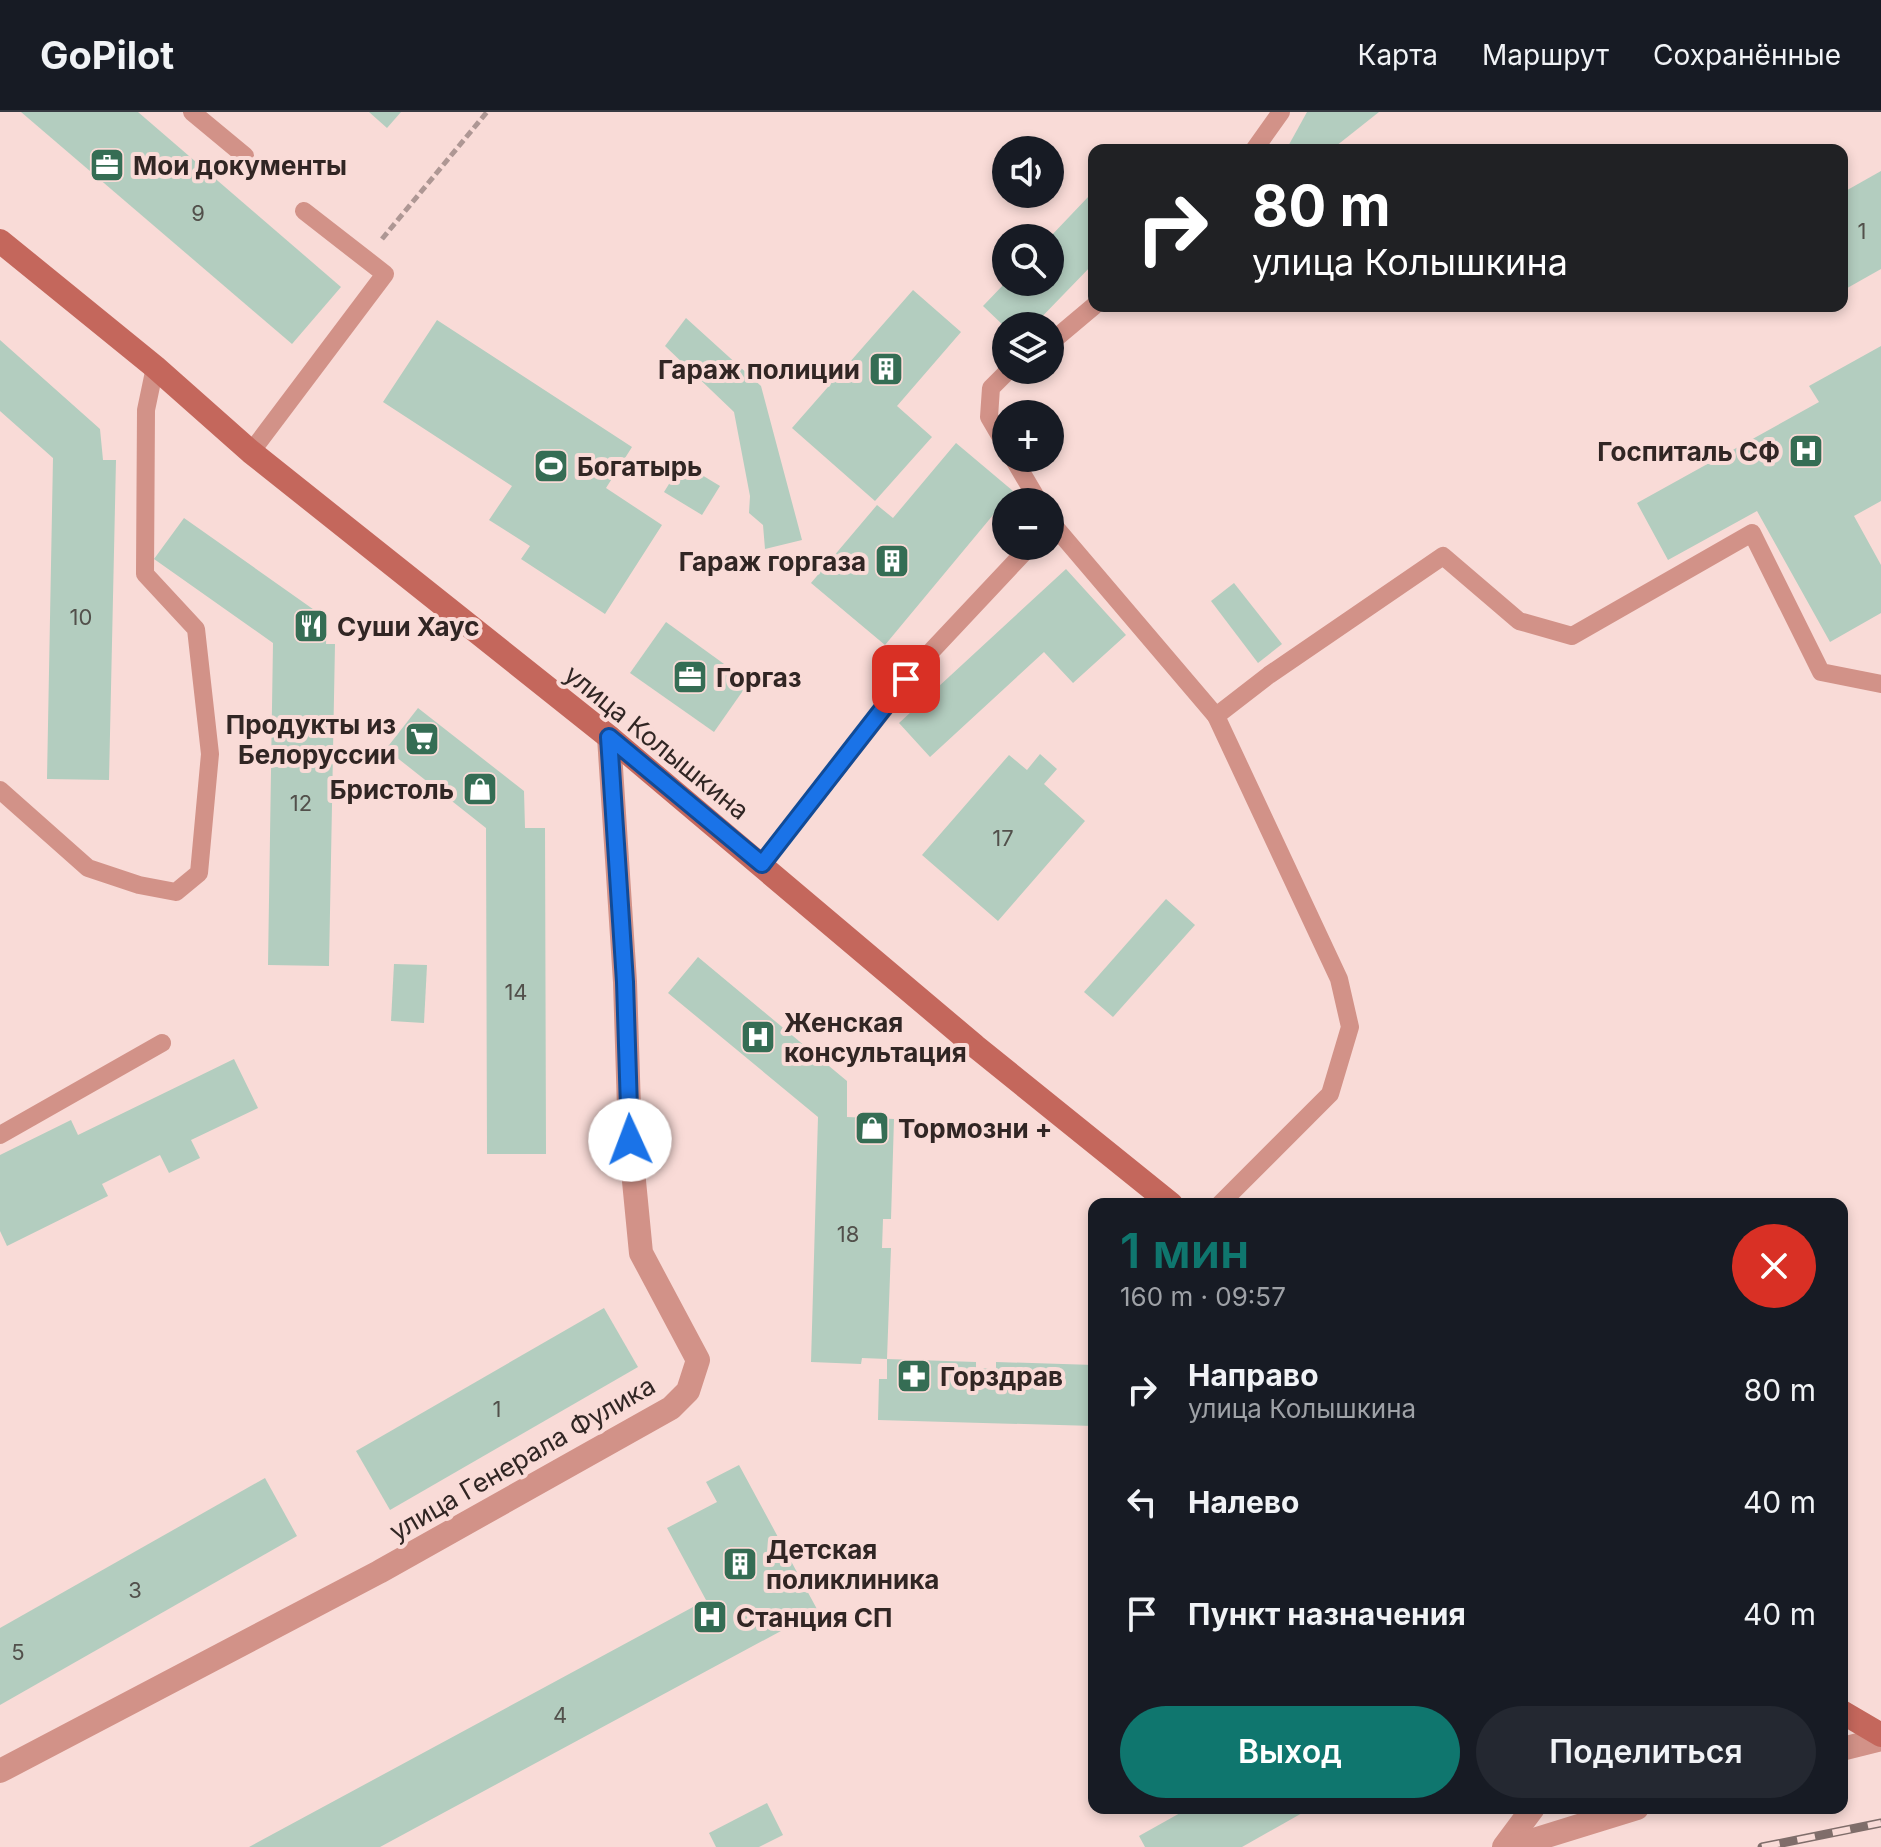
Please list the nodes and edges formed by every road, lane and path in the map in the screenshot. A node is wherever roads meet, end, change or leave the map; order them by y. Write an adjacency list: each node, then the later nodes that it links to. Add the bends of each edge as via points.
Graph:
1 (192, 112): 5 (lane)
2 (487, 112): 8 (path)
3 (1281, 112): 4 (lane)
4 (1258, 144)
5 (245, 156)
6 (304, 211): 8 (lane)
7 (0, 241): 11 (street, улица Колышкина)
8 (366, 258): 14 (lane, via 385,274)
9 (1088, 311): 10 (lane)
10 (1064, 331)
11 (155, 367): 14 (street, улица Колышкина); 20 (lane, via 146,410 145,574 196,629 210,754 199,873 176,892 88,868)
12 (995, 384): 13 (lane)
13 (992, 422)
14 (251, 452): 19 (street, улица Колышкина)
15 (1064, 539): 18 (lane)
16 (1017, 560): 21 (lane, via 923,660)
17 (1881, 684): 18 (lane, via 1821,672 1752,533 1572,636 1519,621 1443,556)
18 (1216, 716): 25 (lane, via 1339,979 1350,1027 1330,1094)
19 (609, 737): 21 (street, улица Колышкина); 29 (street, улица Генерала Фулика, via 641,1253 698,1360 688,1391 671,1408 617,1440)
20 (0, 790)
21 (762, 864): 24 (street, улица Колышкина)
22 (162, 1043): 23 (lane)
23 (0, 1135)
24 (1164, 1198)
25 (1226, 1198)
26 (1848, 1716): 27 (street)
27 (1881, 1737): 28 (street)
28 (1848, 1747)
29 (0, 1771)
30 (1529, 1814): 32 (street)
31 (1618, 1814): 33 (street)
32 (1504, 1847)
33 (1511, 1847)

